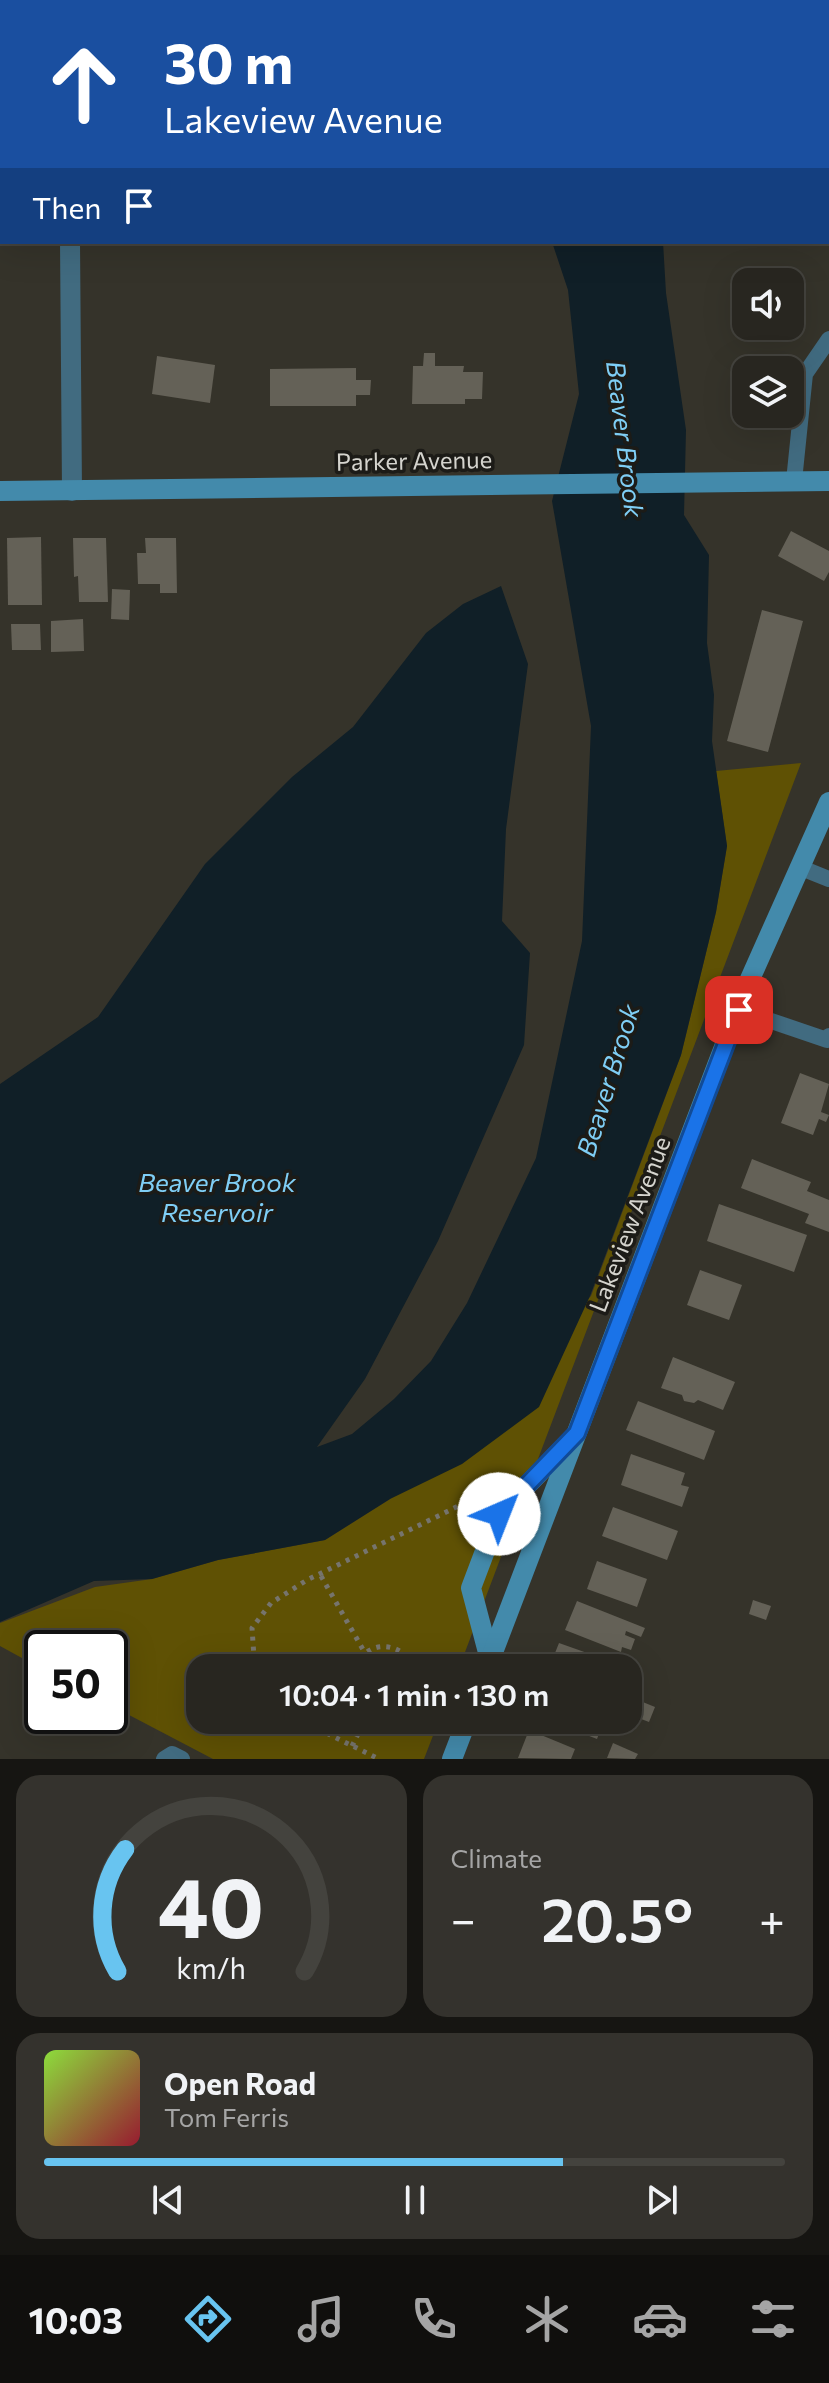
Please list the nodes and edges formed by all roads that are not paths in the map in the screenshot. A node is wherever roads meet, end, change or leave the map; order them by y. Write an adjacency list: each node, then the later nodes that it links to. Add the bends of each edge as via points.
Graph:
1 (70, 244): 6 (street)
2 (829, 339): 3 (lane, via 805,374)
3 (794, 481): 4 (main road, Parker Avenue); 6 (main road, Parker Avenue)
4 (829, 481)
5 (0, 491): 6 (main road, Parker Avenue)
6 (72, 491)
7 (829, 802): 8 (main road, Lakeview Avenue)
8 (799, 867): 9 (lane); 10 (main road, Lakeview Avenue)
9 (829, 879)
10 (739, 1010): 11 (lane, via 827,1040); 12 (main road, Lakeview Avenue)
11 (829, 1036)
12 (577, 1433): 13 (main road, via 499,1514 471,1588); 14 (main road, Lakeview Avenue)
13 (487, 1654)
14 (493, 1654)
15 (462, 1734): 18 (main road)
16 (164, 1759): 17 (lane, via 172,1754)
17 (182, 1759)
18 (452, 1759)

